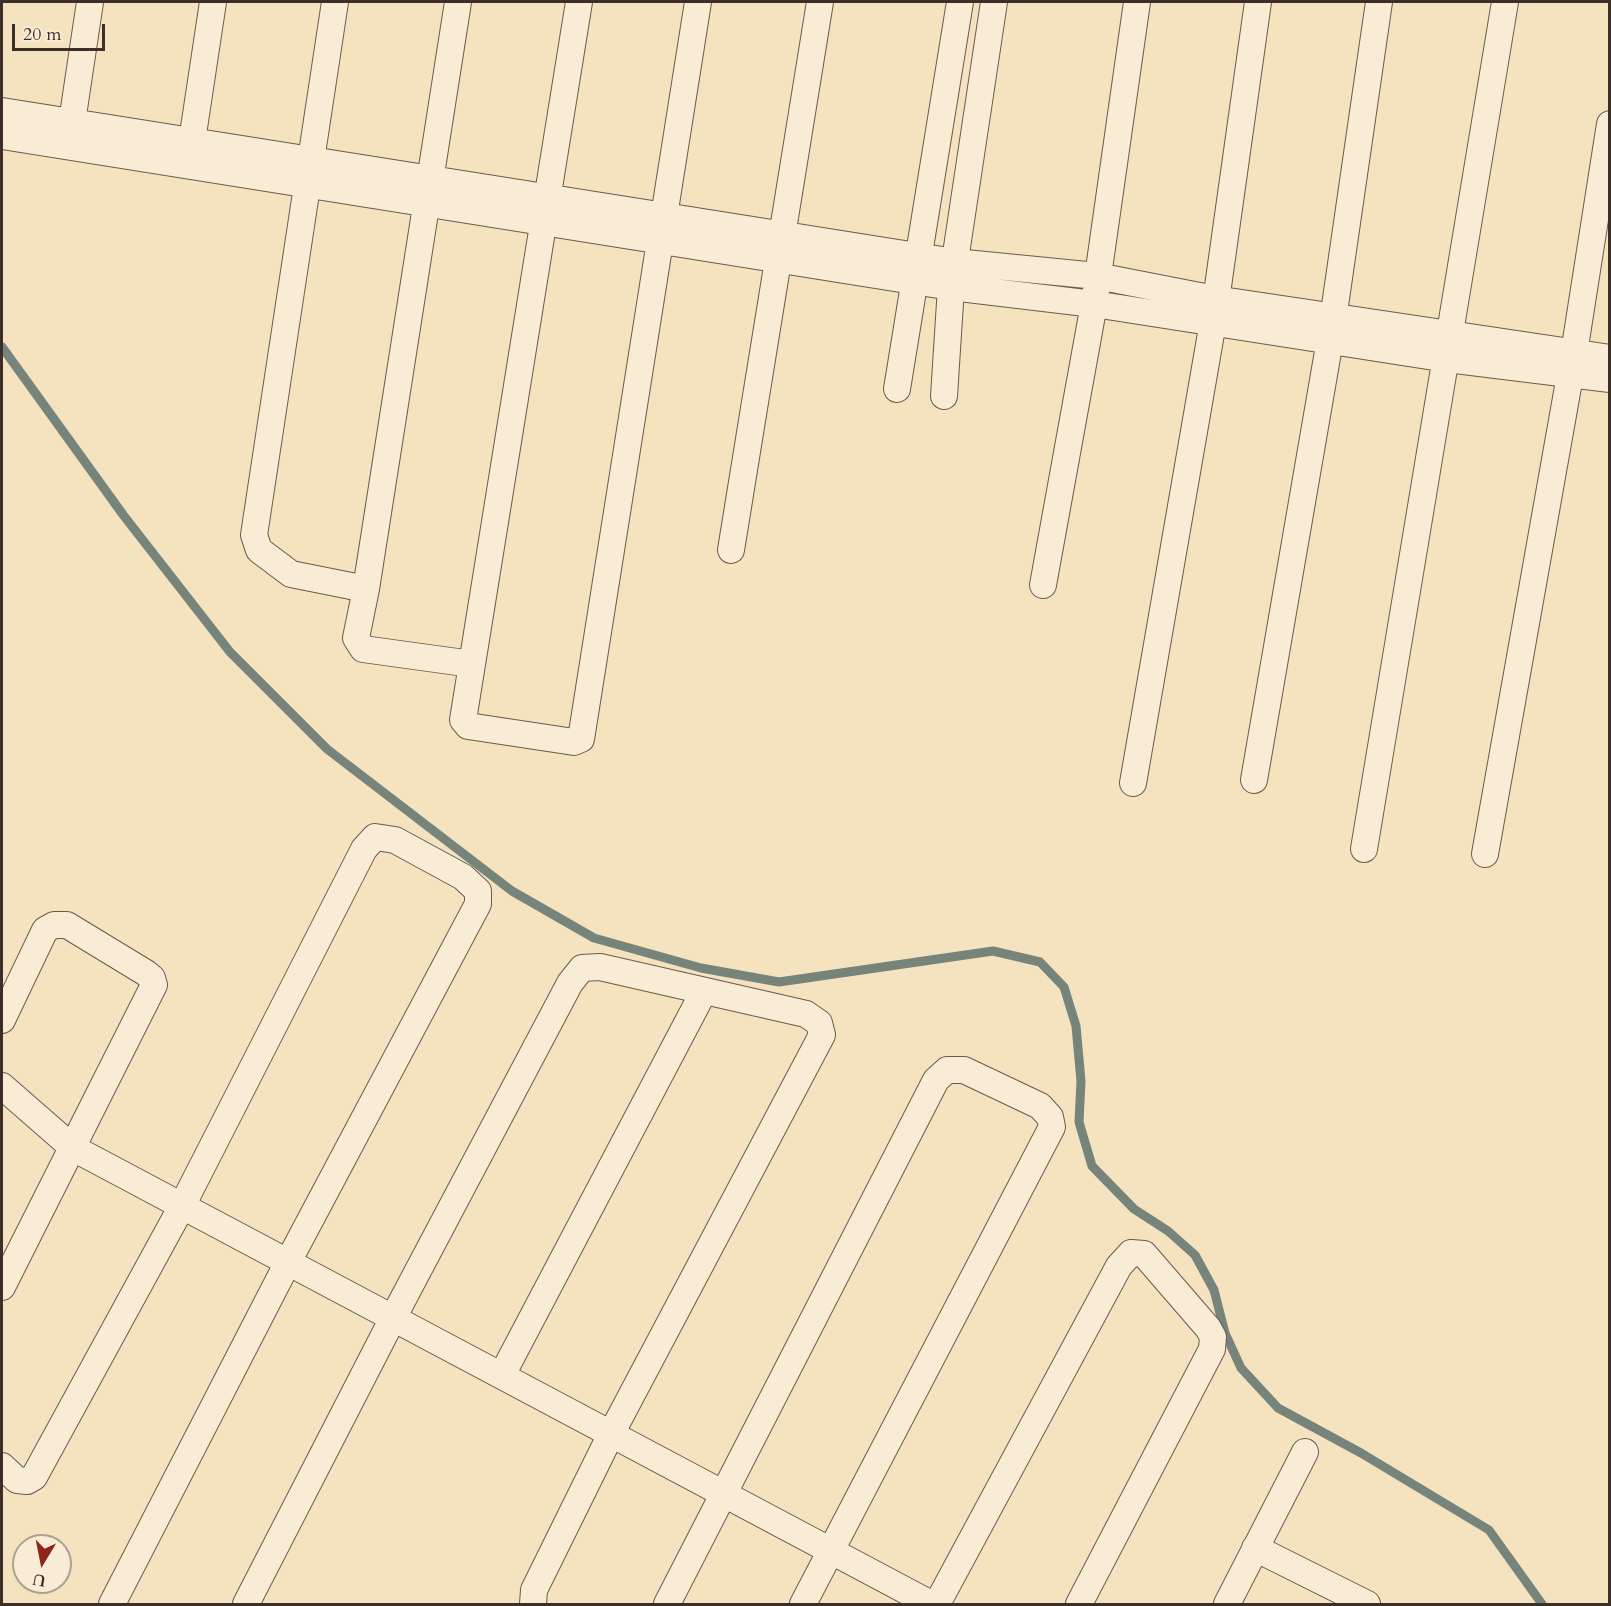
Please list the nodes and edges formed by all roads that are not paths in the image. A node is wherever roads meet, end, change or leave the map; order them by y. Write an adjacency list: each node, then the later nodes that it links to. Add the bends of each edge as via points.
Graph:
1 (90, 2): 15 (street)
2 (213, 2): 18 (street)
3 (335, 2): 19 (street)
4 (458, 2): 20 (street)
5 (579, 2): 21 (street)
6 (698, 2): 22 (street)
7 (820, 2): 23 (street)
8 (960, 2): 24 (street)
9 (994, 2): 26 (street)
10 (1137, 2): 27 (street)
11 (1258, 2): 31 (street)
12 (1379, 2): 32 (street)
13 (1505, 2): 33 (street)
14 (2, 111): 15 (street)
15 (72, 122): 18 (street)
16 (1610, 124): 35 (street)
17 (2, 135): 19 (street)
18 (192, 141): 19 (street)
19 (309, 172): 20 (street); 41 (street, via 255,543 291,574)
20 (428, 191): 21 (street); 41 (street)
21 (545, 209): 22 (street); 42 (street)
22 (662, 228): 23 (street); 25 (street); 42 (street, via 580,739 574,742 465,724)
23 (782, 234): 24 (street); 25 (street)
24 (919, 256): 26 (street); 28 (street)
25 (778, 259): 28 (street); 39 (street)
26 (955, 262): 27 (street); 29 (street)
27 (1097, 276): 30 (street); 31 (street)
28 (915, 281): 29 (street); 37 (street)
29 (951, 287): 30 (street); 38 (street)
30 (1094, 304): 31 (street); 40 (street)
31 (1214, 310): 32 (street); 44 (street)
32 (1331, 328): 33 (street); 43 (street)
33 (1450, 347): 35 (street); 45 (street)
34 (1610, 358): 35 (street)
35 (1572, 363): 36 (street); 46 (street)
36 (1610, 379)
37 (897, 389)
38 (945, 396)
39 (730, 550)
40 (1043, 585)
41 (366, 589): 42 (street, via 356,638 363,649)
42 (472, 664)
43 (1254, 780)
44 (1133, 783)
45 (1364, 849)
46 (1485, 854)
47 (705, 991): 54 (street, via 600,968 582,968 570,983); 55 (street); 56 (street, via 806,1014 819,1023 822,1035)
48 (2, 1020): 50 (street, via 45,930 54,925 68,925 152,978 153,991)
49 (2, 1086): 50 (street)
50 (73, 1148): 51 (street); 53 (street)
51 (182, 1206): 52 (street); 52 (street, via 364,849 375,837 395,840 463,877 478,891 478,904); 58 (street, via 34,1477 17,1480)
52 (288, 1262): 54 (street); 63 (street)
53 (2, 1287)
54 (393, 1318): 55 (street); 64 (street)
55 (502, 1376): 56 (street)
56 (611, 1434): 59 (street); 65 (street, via 534,1590)
57 (1305, 1452): 60 (street)
58 (2, 1466)
59 (725, 1494): 61 (street); 61 (street, via 936,1080 947,1070 964,1070 1040,1107 1050,1117 1052,1127); 66 (street)
60 (1256, 1548): 62 (street); 71 (street)
61 (831, 1550): 67 (street); 68 (street)
62 (1366, 1604)
63 (112, 1605)
64 (246, 1605)
65 (533, 1605)
66 (667, 1605)
67 (803, 1605)
68 (930, 1605)
69 (937, 1605): 70 (street, via 1119,1266 1131,1253 1144,1254 1208,1328 1213,1337 1212,1349)
70 (1079, 1605)
71 (1227, 1605)

